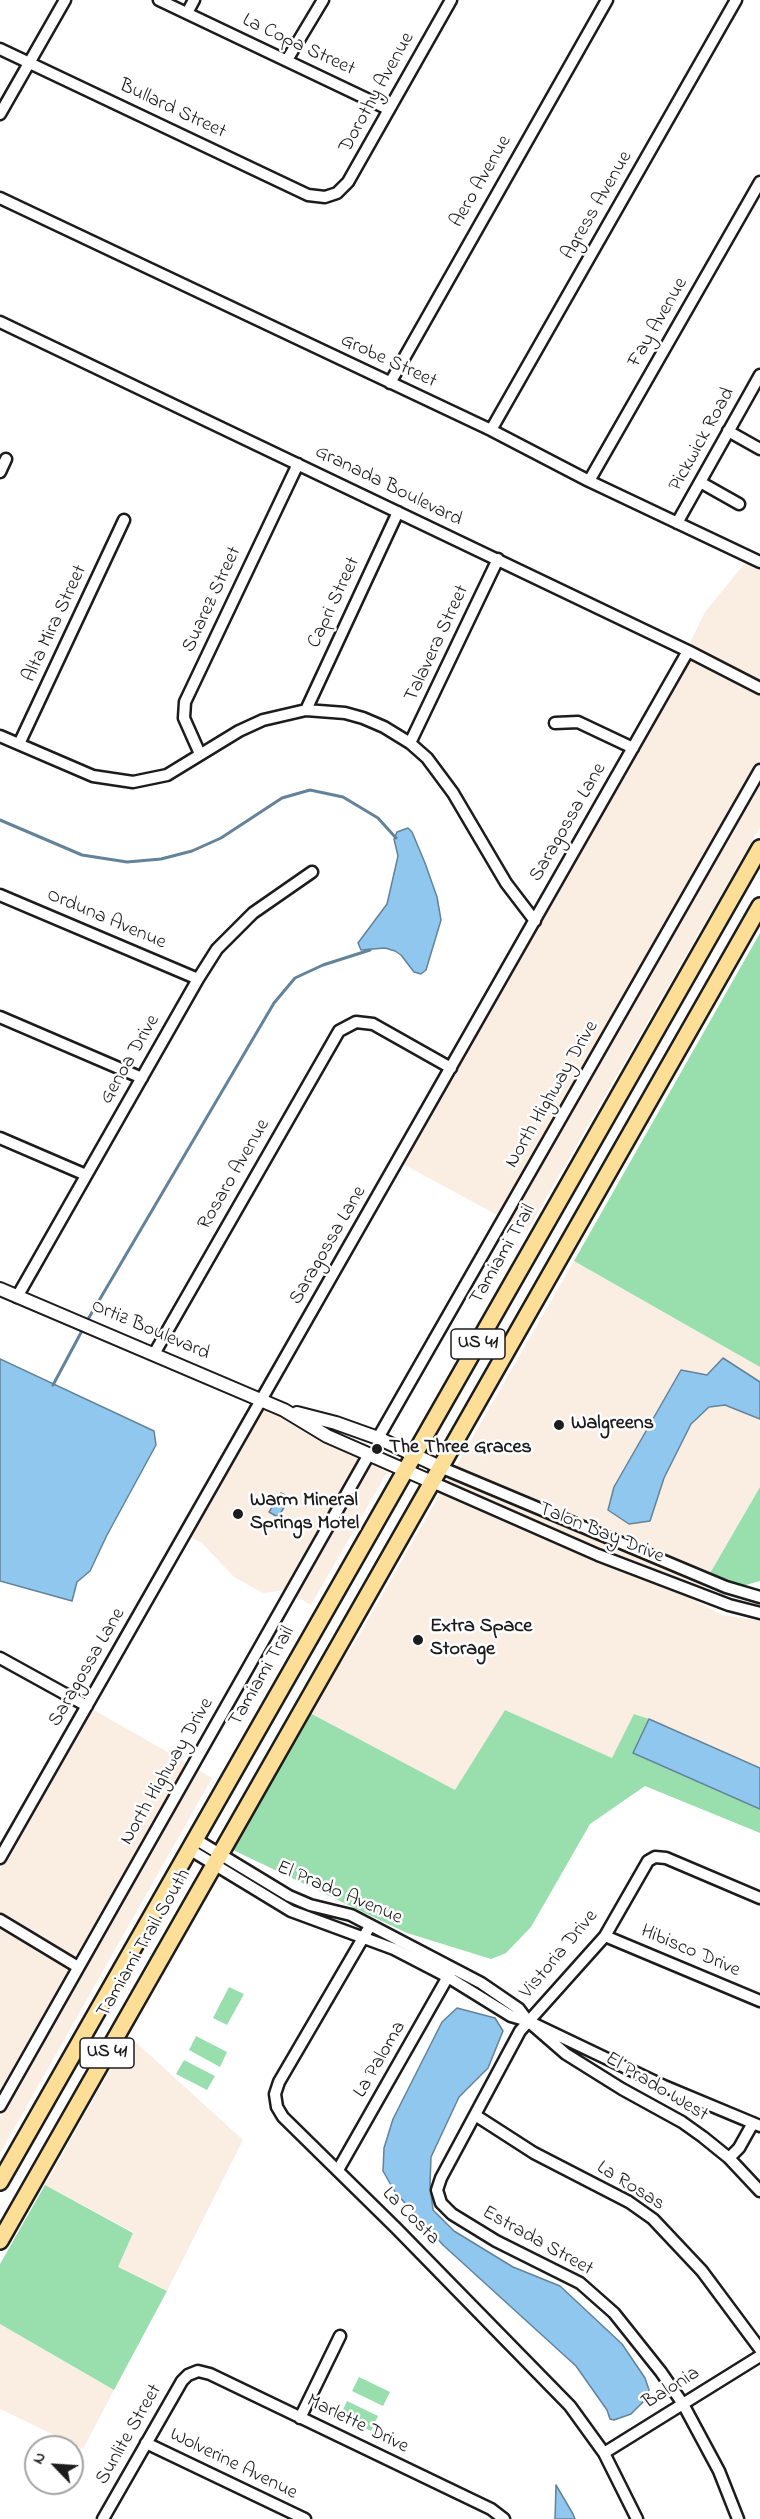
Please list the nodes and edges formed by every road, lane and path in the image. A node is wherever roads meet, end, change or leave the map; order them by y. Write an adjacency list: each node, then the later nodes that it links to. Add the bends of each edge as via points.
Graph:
1 (65, 0): 11 (street)
2 (159, 0): 8 (street, La Copa Street)
3 (194, 0): 8 (street)
4 (323, 0): 10 (street)
5 (451, 0): 12 (street, Dorothy Avenue)
6 (607, 0): 19 (street, Aero Avenue)
7 (736, 0): 20 (street, Agress Avenue)
8 (187, 13): 10 (street, La Copa Street)
9 (0, 49): 11 (street, Bullard Street)
10 (286, 60): 12 (street, La Copa Street)
11 (30, 63): 13 (street); 15 (street, Bullard Street, via 308,195)
12 (388, 109): 15 (street, Dorothy Avenue, via 348,182)
13 (0, 114)
14 (760, 182): 26 (street, Fay Avenue)
15 (329, 196)
16 (0, 198): 19 (street, Grobe Street)
17 (0, 322): 24 (street, Granada Boulevard)
18 (759, 379): 21 (street, Pickwick Road)
19 (390, 383): 20 (street, Grobe Street)
20 (491, 430): 26 (street, Grobe Street)
21 (728, 431): 22 (street); 27 (street, Pickwick Road)
22 (760, 449)
23 (6, 459): 25 (street)
24 (298, 464): 29 (street, Granada Boulevard); 42 (street, Suarez Street, via 185,702 184,718)
25 (0, 472)
26 (590, 481): 31 (street, Grobe Street)
27 (700, 482): 28 (street); 31 (street, Pickwick Road)
28 (739, 504)
29 (398, 512): 32 (street, Granada Boulevard); 36 (street, Capri Street)
30 (124, 520): 40 (street, Alta Mira Street)
31 (677, 523): 33 (street, Grobe Street)
32 (498, 559): 34 (street, Granada Boulevard); 39 (street, Talavera Street)
33 (760, 562)
34 (688, 651): 35 (street, Granada Boulevard); 41 (street, Saragossa Lane)
35 (760, 688)
36 (306, 710): 39 (street, via 363,718); 42 (street, via 263,720)
37 (555, 723): 41 (street, via 578,722)
38 (0, 736): 40 (street)
39 (410, 743): 48 (street, via 441,776 506,883)
40 (19, 744): 42 (street, via 93,776 122,781 167,775)
41 (633, 748): 48 (street, Saragossa Lane)
42 (200, 754)
43 (760, 770): 60 (street, North Highway Drive)
44 (760, 848): 61 (main road, Tamiami Trail / US 41)
45 (312, 872): 49 (street, Genoa Drive, via 233,930)
46 (0, 895): 49 (street, Orduna Avenue)
47 (760, 906): 63 (main road, US 41)
48 (535, 921): 51 (street, Saragossa Lane)
49 (198, 979): 52 (street, Genoa Drive)
50 (0, 1017): 52 (street)
51 (451, 1068): 57 (street, Rosaro Avenue, via 376,1025 356,1022 345,1027 334,1039); 58 (street, Saragossa Lane)
52 (142, 1078): 54 (street, Genoa Drive)
53 (0, 1138): 54 (street)
54 (86, 1175): 56 (street, Genoa Drive)
55 (0, 1289): 56 (street, Ortiz Boulevard)
56 (17, 1297): 57 (street, Ortiz Boulevard)
57 (154, 1354): 58 (street, Ortiz Boulevard)
58 (262, 1400): 59 (street, Ortiz Boulevard); 69 (street, Saragossa Lane)
59 (284, 1410): 60 (street, Ortiz Boulevard); 62 (street, Ortiz Boulevard)
60 (378, 1438): 61 (street, Ortiz Boulevard)
61 (414, 1455): 63 (street, Ortiz Boulevard); 64 (main road, Tamiami Trail / US 41)
62 (368, 1456): 64 (street, Ortiz Boulevard); 80 (street, North Highway Drive)
63 (440, 1467): 65 (main road, US 41); 66 (street, Talon Bay Drive, via 726,1587)
64 (405, 1470): 65 (street, Ortiz Boulevard); 70 (main road, Tamiami Trail / US 41)
65 (432, 1482): 67 (street, Talon Bay Drive, via 598,1555); 72 (main road, US 41)
66 (760, 1597)
67 (760, 1613)
68 (0, 1658): 69 (street)
69 (87, 1706): 71 (street, Saragossa Lane)
70 (192, 1844): 72 (street); 89 (main road, Tamiami Trail South / US 41)
71 (0, 1858)
72 (217, 1860): 74 (street, El Prado Avenue); 75 (street); 91 (main road, Tamiami Trail South / US 41)
73 (760, 1898): 79 (street, Vistoria Drive, via 669,1859 655,1857 644,1866)
74 (303, 1902): 75 (street); 77 (street, El Prado Avenue, via 343,1912)
75 (298, 1914): 78 (street)
76 (0, 1920): 80 (street)
77 (370, 1926): 78 (street, La Costa); 81 (street, El Prado Avenue)
78 (364, 1936): 81 (street); 88 (street, La Costa, via 275,2094 283,2117)
79 (605, 1936): 82 (street, Hibisco Drive); 83 (street, Vistoria Drive)
80 (78, 1967): 84 (street, North Highway Drive)
81 (451, 1972): 83 (street, El Prado Avenue, via 506,1999); 88 (street, La Paloma)
82 (760, 2001)
83 (528, 2021): 85 (street, Estrada Street); 86 (street); 87 (street, El Prado West, via 566,2054 682,2122)
84 (0, 2106)
85 (475, 2115): 93 (street, La Rosas, via 653,2219 702,2271); 96 (street, Estrada Street, via 438,2184 441,2203 472,2228 592,2292 628,2329)
86 (757, 2125): 87 (street)
87 (729, 2158): 90 (street, El Prado West)
88 (338, 2170): 99 (street, La Costa, via 553,2387)
89 (0, 2182)
90 (760, 2191)
91 (0, 2241)
92 (340, 2336): 97 (street)
93 (760, 2349)
94 (760, 2356): 96 (street, Balonia)
95 (192, 2373): 97 (street, Marlette Drive, via 210,2374); 98 (street, Sunlite Street, via 182,2381)
96 (683, 2404): 99 (street, Balonia); 104 (street, Estrada Street, via 719,2472)
97 (300, 2418): 102 (street, Marlette Drive)
98 (146, 2443): 100 (street, Sunlite Street); 101 (street, Wolverine Avenue)
99 (604, 2453): 103 (street, La Costa)
100 (103, 2519)
101 (305, 2519)
102 (504, 2519)
103 (637, 2519)
104 (738, 2519)

